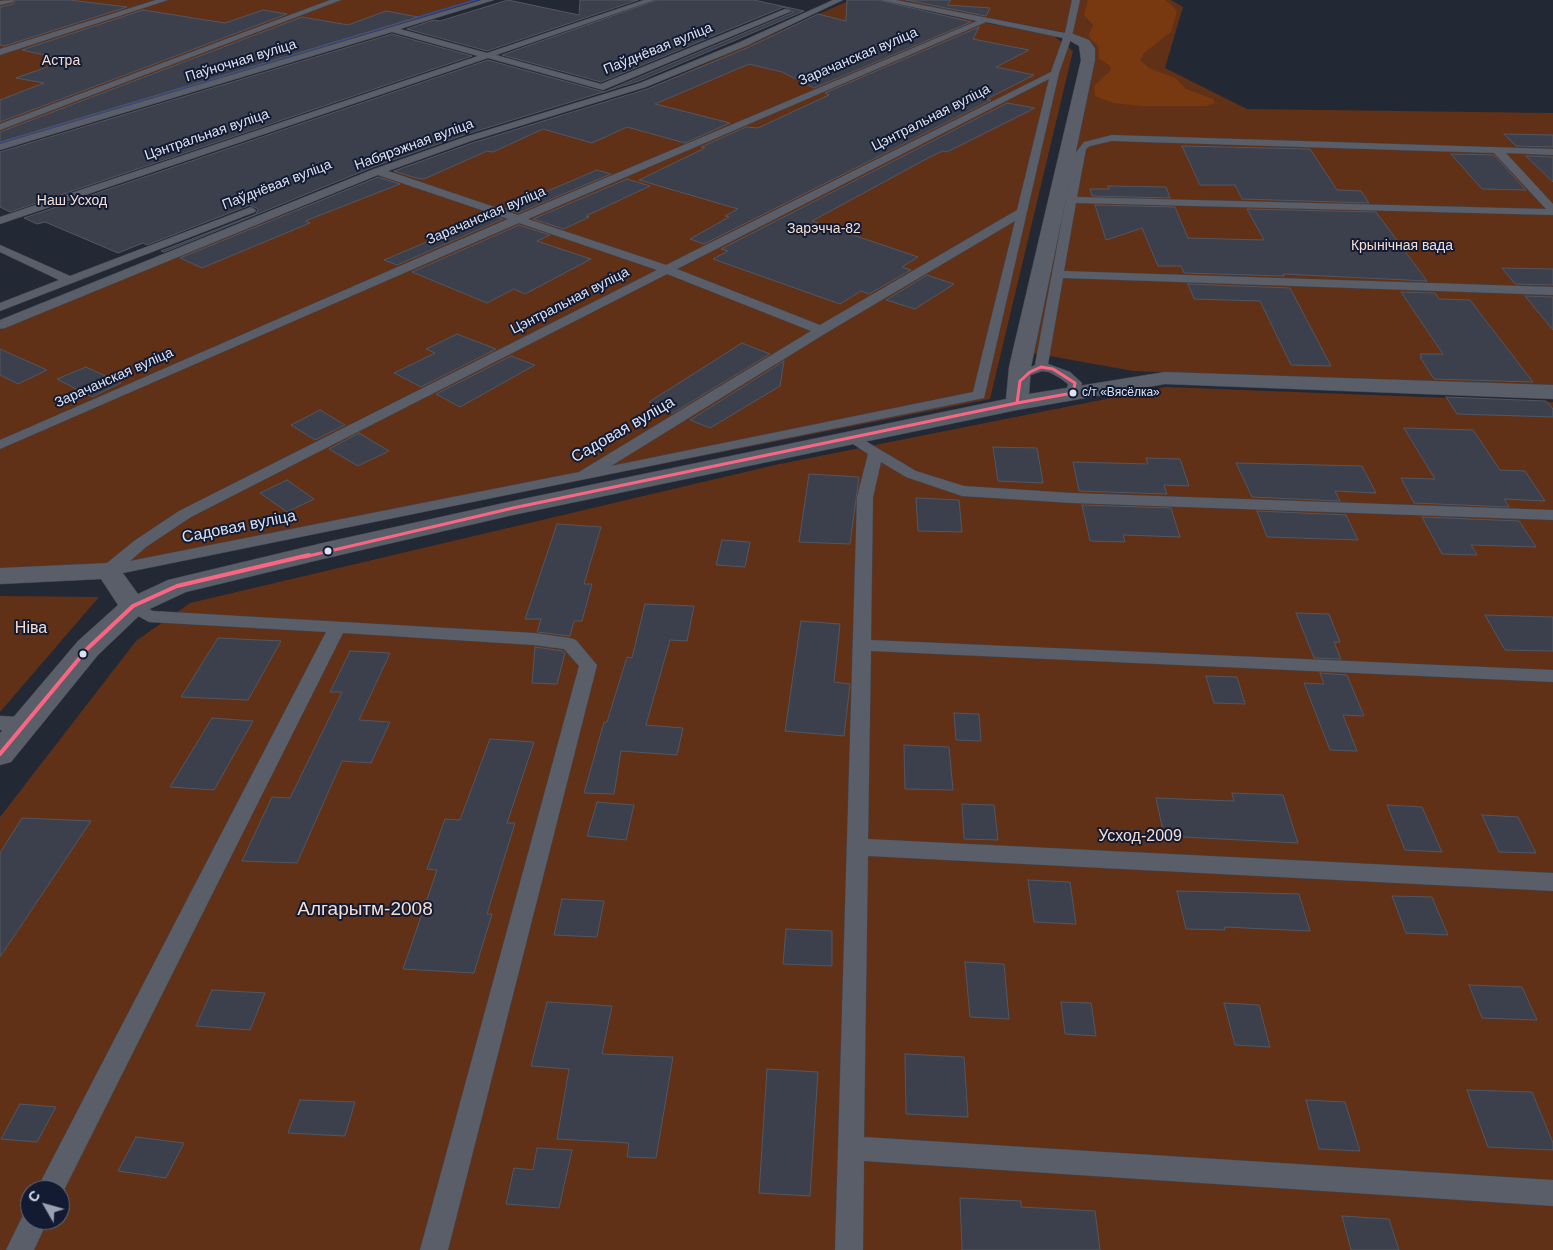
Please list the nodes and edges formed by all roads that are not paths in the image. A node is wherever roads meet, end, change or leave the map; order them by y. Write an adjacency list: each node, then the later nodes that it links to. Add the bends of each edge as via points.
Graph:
1 (10, 0): 10 (lane)
2 (164, 0): 14 (lane)
3 (337, 0): 18 (lane)
4 (490, 0): 12 (lane, Паўночная вуліца)
5 (651, 0): 15 (lane, Цэнтральная вуліца)
6 (818, 0): 17 (lane, Паўднёвая вуліца)
7 (839, 0): 22 (lane, Набярэжная вуліца, via 744,44 643,85)
8 (884, 0): 11 (lane, via 957,10)
9 (1076, 0): 13 (lane)
10 (0, 3)
11 (985, 20): 13 (lane); 28 (lane, Зарачанская вуліца)
12 (392, 30): 15 (lane); 19 (lane, Паўночная вуліца)
13 (1068, 36): 16 (lane); 39 (street, via 1084,42 1088,48 1088,60 1020,367)
14 (0, 52)
15 (484, 56): 17 (lane); 29 (lane, Цэнтральная вуліца)
16 (1055, 73): 27 (lane); 31 (lane, Цэнтральная вуліца)
17 (603, 87): 23 (lane, Паўднёвая вуліца)
18 (0, 127)
19 (0, 148)
20 (1497, 150): 21 (lane); 24 (lane, via 1104,139 1082,148); 26 (lane)
21 (1553, 152)
22 (378, 171): 28 (lane); 36 (lane, Набярэжная вуліца)
23 (308, 188)
24 (1070, 200): 26 (lane); 32 (lane)
25 (262, 205): 33 (lane, Паўднёвая вуліца)
26 (1553, 211)
27 (1020, 213): 37 (lane, Садовая вуліца); 45 (lane, via 979,395)
28 (518, 218): 31 (lane); 43 (lane, Зарачанская вуліца)
29 (0, 221)
30 (0, 248): 33 (lane)
31 (664, 269): 37 (lane); 47 (lane, Цэнтральная вуліца, via 185,514 140,544)
32 (1058, 274): 34 (lane); 38 (lane)
33 (69, 280): 35 (lane, Паўднёвая вуліца)
34 (1553, 291)
35 (0, 307)
36 (0, 325)
37 (821, 330): 45 (lane, Садовая вуліца)
38 (1041, 368): 39 (lane, via 1030,372); 41 (lane, via 1052,369 1075,383)
39 (1018, 392): 41 (street); 42 (street)
40 (1553, 392): 41 (street, via 1164,378)
41 (1073, 393)
42 (852, 437): 44 (lane); 49 (street, via 327,550 177,586)
43 (0, 445)
44 (876, 452): 46 (lane, via 911,474 962,491 1072,498); 51 (lane, via 865,497)
45 (584, 476): 47 (lane, Садовая вуліца)
46 (1553, 515)
47 (108, 571): 48 (street); 49 (street)
48 (0, 576)
49 (133, 606): 50 (lane, via 149,616); 53 (street)
50 (337, 627): 58 (lane); 62 (lane, via 570,644 588,665)
51 (862, 645): 52 (lane); 55 (lane)
52 (1553, 676)
53 (12, 724): 54 (street)
54 (0, 754)
55 (858, 847): 56 (lane); 57 (lane)
56 (1553, 882)
57 (851, 1148): 59 (lane); 63 (lane)
58 (55, 1180)
59 (1553, 1193)
60 (30, 1230): 61 (lane)
61 (20, 1250)
62 (434, 1250)
63 (849, 1250)

